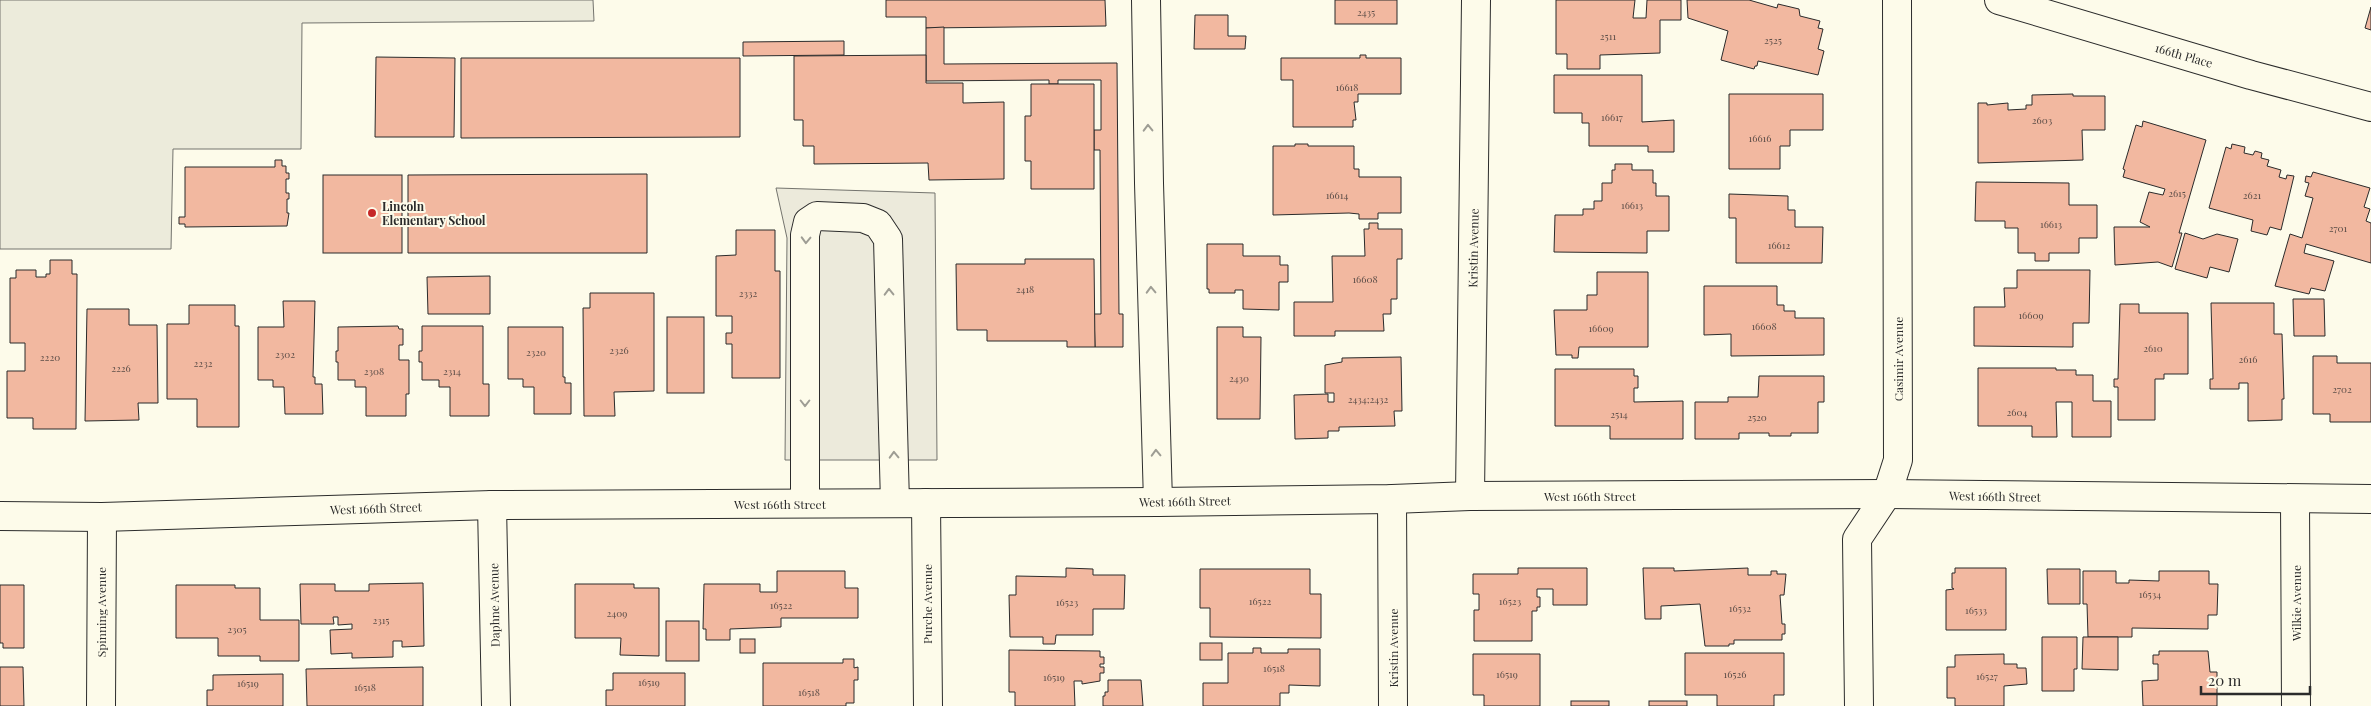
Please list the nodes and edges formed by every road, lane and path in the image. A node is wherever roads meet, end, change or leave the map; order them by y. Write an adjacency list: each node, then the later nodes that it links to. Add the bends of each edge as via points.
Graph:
1 (1146, 0): 11 (street, one-way to 1)
2 (1476, 0): 7 (street, Kristin Avenue)
3 (1898, 0): 6 (street, Casimir Avenue, via 1898,460)
4 (1999, 0): 5 (street, 166th Place)
5 (2371, 107)
6 (1887, 494): 7 (street, West 166th Street); 10 (street, West 166th Street); 22 (street, Casimir Avenue, via 1857,539)
7 (1470, 496): 8 (street, West 166th Street)
8 (1392, 499): 11 (street, West 166th Street); 21 (street, Kristin Avenue)
9 (2371, 499): 10 (street, West 166th Street)
10 (2295, 500): 23 (street, Wilkie Avenue)
11 (1158, 502): 14 (street, West 166th Street)
12 (805, 503): 13 (street, West 166th Street); 13 (street, one-way to 12, via 888,239 878,224 863,218 817,216 808,222 805,235); 15 (street, West 166th Street)
13 (895, 503): 14 (street, West 166th Street)
14 (926, 503): 20 (street, Purche Avenue)
15 (492, 505): 17 (street, West 166th Street); 19 (street, Daphne Avenue)
16 (0, 516): 17 (street, West 166th Street)
17 (102, 517): 18 (street, Spinning Avenue)
18 (101, 706)
19 (496, 706)
20 (928, 706)
21 (1393, 706)
22 (1859, 706)
23 (2296, 706)

